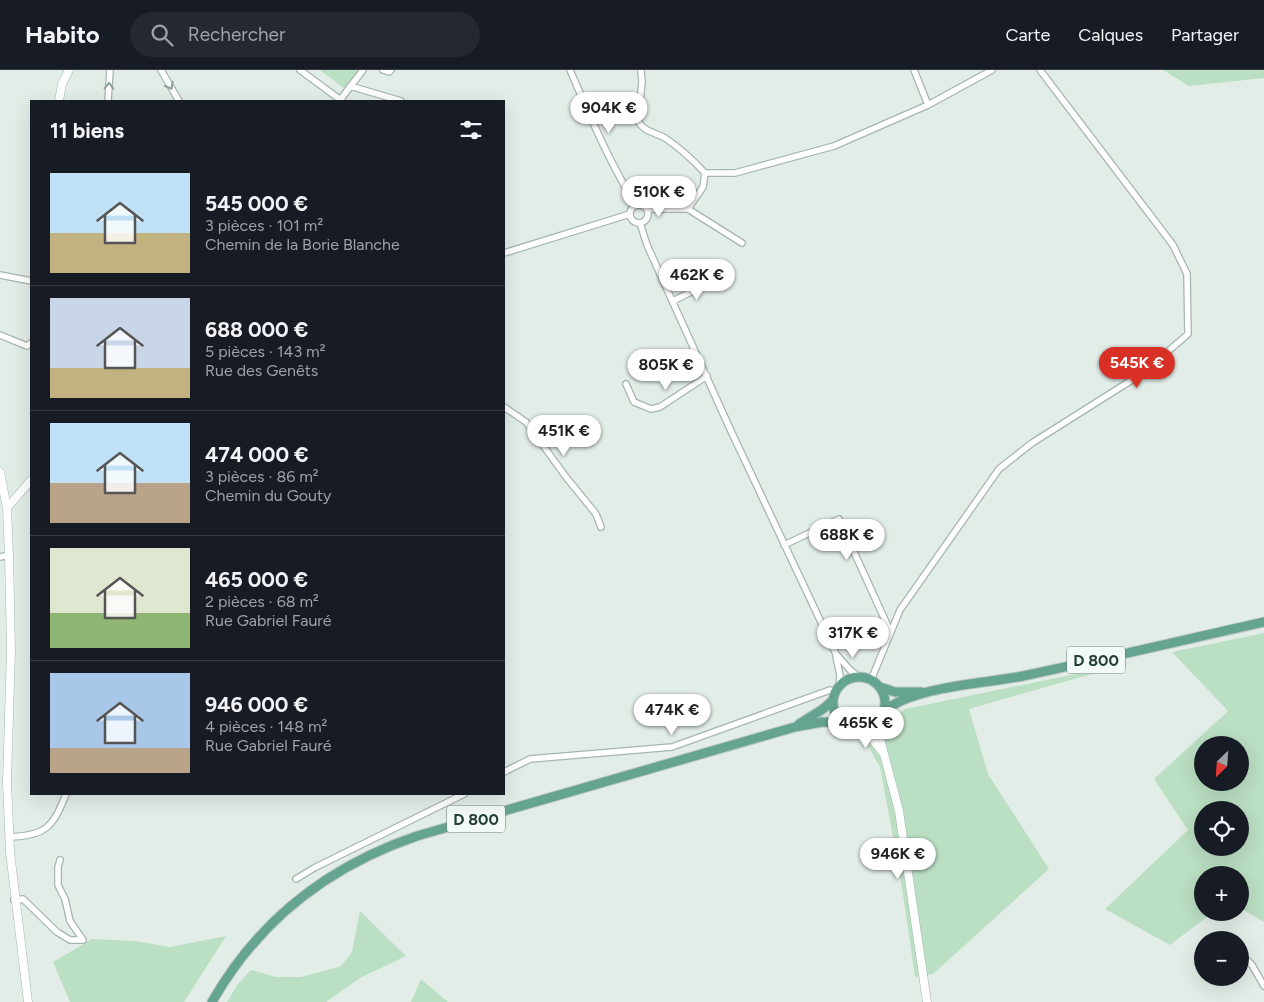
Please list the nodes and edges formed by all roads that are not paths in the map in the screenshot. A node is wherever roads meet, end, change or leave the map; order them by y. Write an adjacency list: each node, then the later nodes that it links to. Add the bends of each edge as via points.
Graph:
1 (69, 70): 14 (main road)
2 (110, 70): 15 (street, one-way to 2)
3 (161, 70): 16 (street, one-way to 16)
4 (300, 70): 17 (street)
5 (363, 70): 13 (street)
6 (383, 70): 7 (street)
7 (391, 70)
8 (570, 70): 22 (street, via 601,142)
9 (641, 70): 21 (street, via 640,126 683,151)
10 (914, 70): 20 (street)
11 (992, 70): 20 (street)
12 (1040, 70): 47 (street, via 1173,245 1187,274 1188,334 1143,373 1032,443 999,469 900,610)
13 (350, 86): 18 (street); 19 (street)
14 (59, 100)
15 (108, 100)
16 (178, 100)
17 (340, 100)
18 (342, 100)
19 (397, 100)
20 (928, 105): 21 (street, via 834,146 735,173)
21 (705, 173): 24 (street, via 704,187)
22 (636, 205): 23 (street, via 642,204); 25 (street)
23 (648, 209): 24 (street); 26 (street, via 648,218)
24 (688, 209): 27 (street)
25 (630, 214): 26 (street, via 634,222); 28 (street)
26 (640, 223): 33 (street)
27 (742, 243)
28 (505, 252)
29 (1, 275): 30 (street); 32 (street)
30 (30, 281)
31 (711, 282): 33 (street)
32 (0, 283)
33 (673, 301): 36 (street)
34 (0, 335): 35 (street, via 27,346)
35 (30, 344)
36 (707, 376): 37 (street, via 660,408 651,409 634,402); 43 (street)
37 (626, 384)
38 (505, 408): 42 (street, via 526,422 596,514)
39 (0, 472): 41 (main road)
40 (30, 481): 41 (main road)
41 (7, 508): 44 (main road)
42 (601, 527)
43 (784, 545): 47 (street, via 839,520); 48 (street)
44 (9, 555): 45 (street); 63 (main road)
45 (0, 558)
46 (1264, 622): 52 (main road, D 800, via 1033,674)
47 (890, 631): 50 (street)
48 (836, 654): 49 (street); 53 (street, via 840,676)
49 (859, 677): 50 (main road); 53 (main road, via 852,678)
50 (871, 680): 51 (main road)
51 (880, 687): 52 (main road, D 800, via 895,692); 54 (main road, via 886,703)
52 (926, 692): 54 (main road, D 800, via 894,703)
53 (836, 693): 56 (main road, via 837,716); 57 (main road, D 800, via 823,709); 60 (street, via 830,690 672,747 530,759)
54 (884, 711): 55 (main road)
55 (880, 720): 58 (main road); 59 (main road, via 878,731)
56 (842, 723): 57 (main road, D 800, via 822,722); 58 (main road)
57 (795, 727): 70 (main road, D 800, via 417,836 368,856 319,883 270,924 238,962)
58 (860, 729): 59 (main road, via 870,736)
59 (884, 755): 71 (main road, via 899,811)
60 (505, 772)
61 (66, 795): 63 (street, via 44,830 31,836)
62 (462, 795): 65 (street)
63 (9, 837): 66 (main road)
64 (60, 860): 66 (street, via 58,885 66,899 70,921 83,940 70,940 57,932 23,899)
65 (296, 879)
66 (14, 900): 69 (main road)
67 (1249, 962): 68 (street)
68 (1264, 986)
69 (28, 1002)
70 (212, 1002)
71 (927, 1002)

